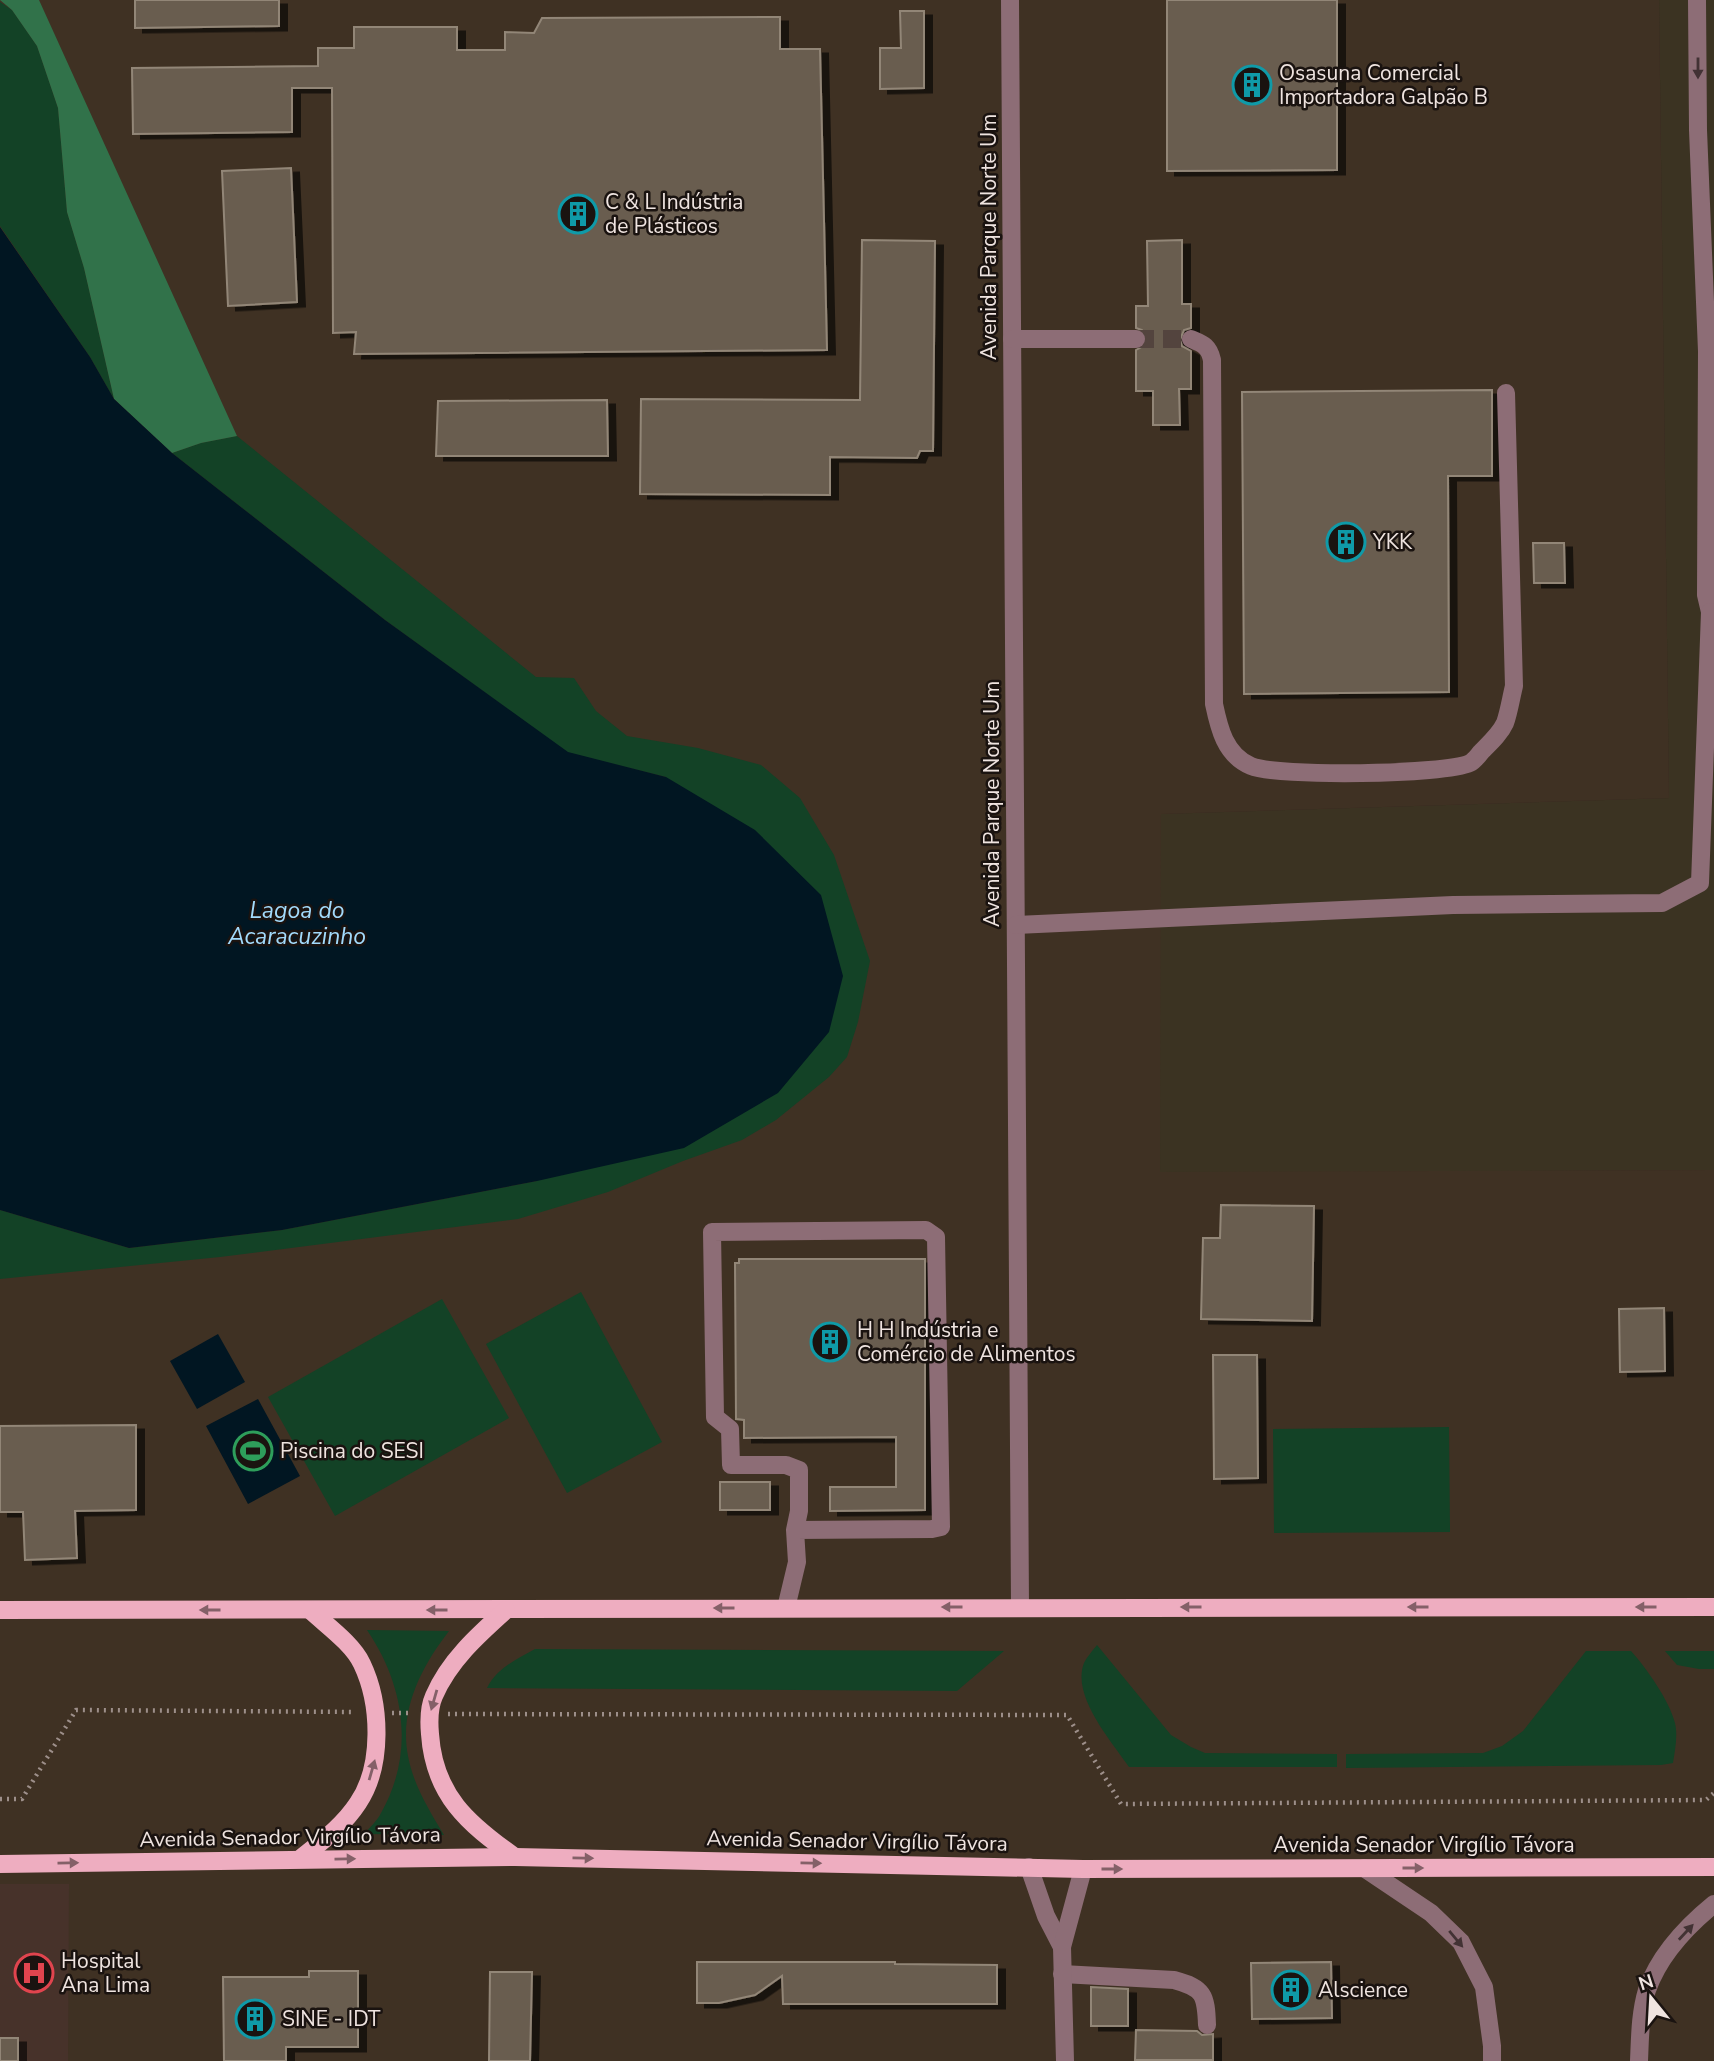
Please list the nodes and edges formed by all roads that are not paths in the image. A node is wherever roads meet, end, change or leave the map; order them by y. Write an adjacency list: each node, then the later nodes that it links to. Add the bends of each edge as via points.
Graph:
1 (1010, 0): 5 (street, Avenida Parque Norte Um)
2 (1697, 0): 3 (street, one-way to 3)
3 (1706, 130): 7 (street)
4 (1191, 338): 8 (street, via 1205,344 1212,360 1214,704 1221,735 1234,754 1250,766 1276,772 1445,769 1472,762 1504,724 1514,686)
5 (1012, 339): 6 (street); 10 (street, Avenida Parque Norte Um)
6 (1136, 339)
7 (1710, 351): 9 (street, via 1705,582)
8 (1506, 393)
9 (1712, 615): 10 (street, via 1700,883 1662,903 1453,905)
10 (1016, 925): 12 (street, Avenida Parque Norte Um)
11 (795, 1530): 11 (street, via 941,1527 936,1237 926,1230 712,1232 715,1417 730,1429 731,1465 799,1469); 14 (street, via 797,1562)
12 (1020, 1607): 13 (main road, one-way to 12); 14 (main road, one-way to 14)
13 (1714, 1607)
14 (786, 1608): 17 (main road, one-way to 17)
15 (0, 1610): 16 (main road, one-way to 15)
16 (310, 1610): 17 (main road, one-way to 16); 19 (main road, one-way to 16, via 360,1801 376,1756 377,1734 362,1662)
17 (506, 1610): 18 (main road, one-way to 18, via 475,1637 446,1673 432,1699 431,1745 439,1779 454,1805 481,1833)
18 (515, 1857): 19 (main road, Avenida Senador Virgílio Távora, one-way to 18); 21 (main road, Avenida Senador Virgílio Távora, one-way to 21)
19 (300, 1859): 20 (main road, Avenida Senador Virgílio Távora, one-way to 19)
20 (0, 1864)
21 (1029, 1867): 24 (main road, Avenida Senador Virgílio Távora); 26 (street)
22 (1714, 1867): 23 (main road, Avenida Senador Virgílio Távora, one-way to 22)
23 (1364, 1868): 24 (main road, Avenida Senador Virgílio Távora, one-way to 23); 30 (street, one-way to 30, via 1431,1913 1461,1942 1483,1987)
24 (1083, 1869): 26 (street)
25 (1714, 1904): 31 (street, one-way to 25, via 1648,1990 1668,1951)
26 (1062, 1947): 27 (street)
27 (1062, 1974): 28 (street, via 1190,1984 1204,1997); 29 (street)
28 (1206, 2025)
29 (1065, 2061)
30 (1492, 2061)
31 (1639, 2061)

